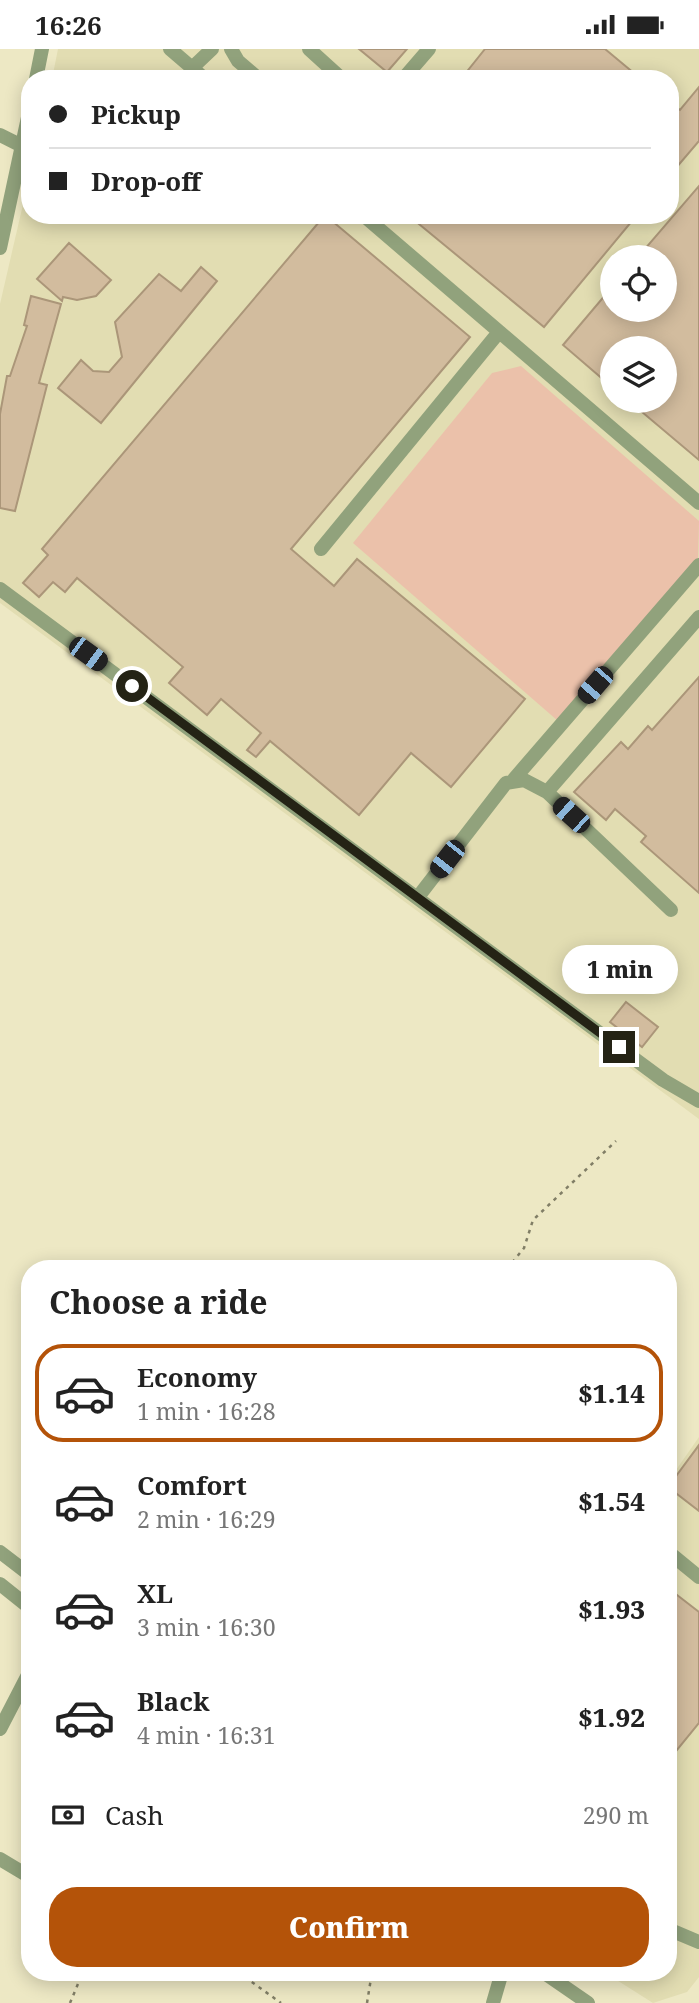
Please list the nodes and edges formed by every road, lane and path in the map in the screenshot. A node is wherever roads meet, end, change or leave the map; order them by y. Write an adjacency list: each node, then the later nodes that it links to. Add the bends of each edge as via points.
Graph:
1 (43, 49): 8 (street)
2 (170, 49): 7 (street)
3 (212, 49): 7 (street)
4 (231, 49): 10 (street)
5 (309, 49): 11 (street)
6 (429, 49): 12 (street)
7 (192, 68): 9 (street)
8 (38, 70)
9 (194, 70)
10 (248, 70)
11 (332, 70)
12 (411, 70)
13 (0, 135): 14 (street)
14 (21, 146)
15 (21, 151): 17 (street)
16 (373, 224): 18 (street)
17 (0, 248)
18 (499, 332): 19 (street); 20 (street)
19 (699, 503)
20 (321, 549)
21 (699, 565): 24 (street)
22 (0, 589): 26 (street)
23 (699, 617): 25 (street)
24 (514, 779): 25 (street); 26 (street, via 506,783)
25 (547, 792): 27 (street)
26 (418, 897): 28 (street, via 663,1080)
27 (671, 910)
28 (699, 1101)
29 (616, 1141): 30 (path, via 533,1220)
30 (515, 1260)
31 (0, 1552): 33 (street)
32 (677, 1559): 34 (street)
33 (21, 1569)
34 (699, 1577)
35 (0, 1584): 36 (street)
36 (21, 1601)
37 (21, 1688): 38 (street)
38 (0, 1729)
39 (0, 1859): 40 (street)
40 (21, 1872)
41 (677, 1933): 42 (street)
42 (699, 1942)
43 (79, 1981): 48 (path)
44 (250, 1981): 49 (path)
45 (371, 1981): 50 (path)
46 (499, 1981): 51 (street)
47 (556, 1981): 52 (street)
48 (70, 2003)
49 (281, 2003)
50 (367, 2003)
51 (493, 2003)
52 (588, 2003)

